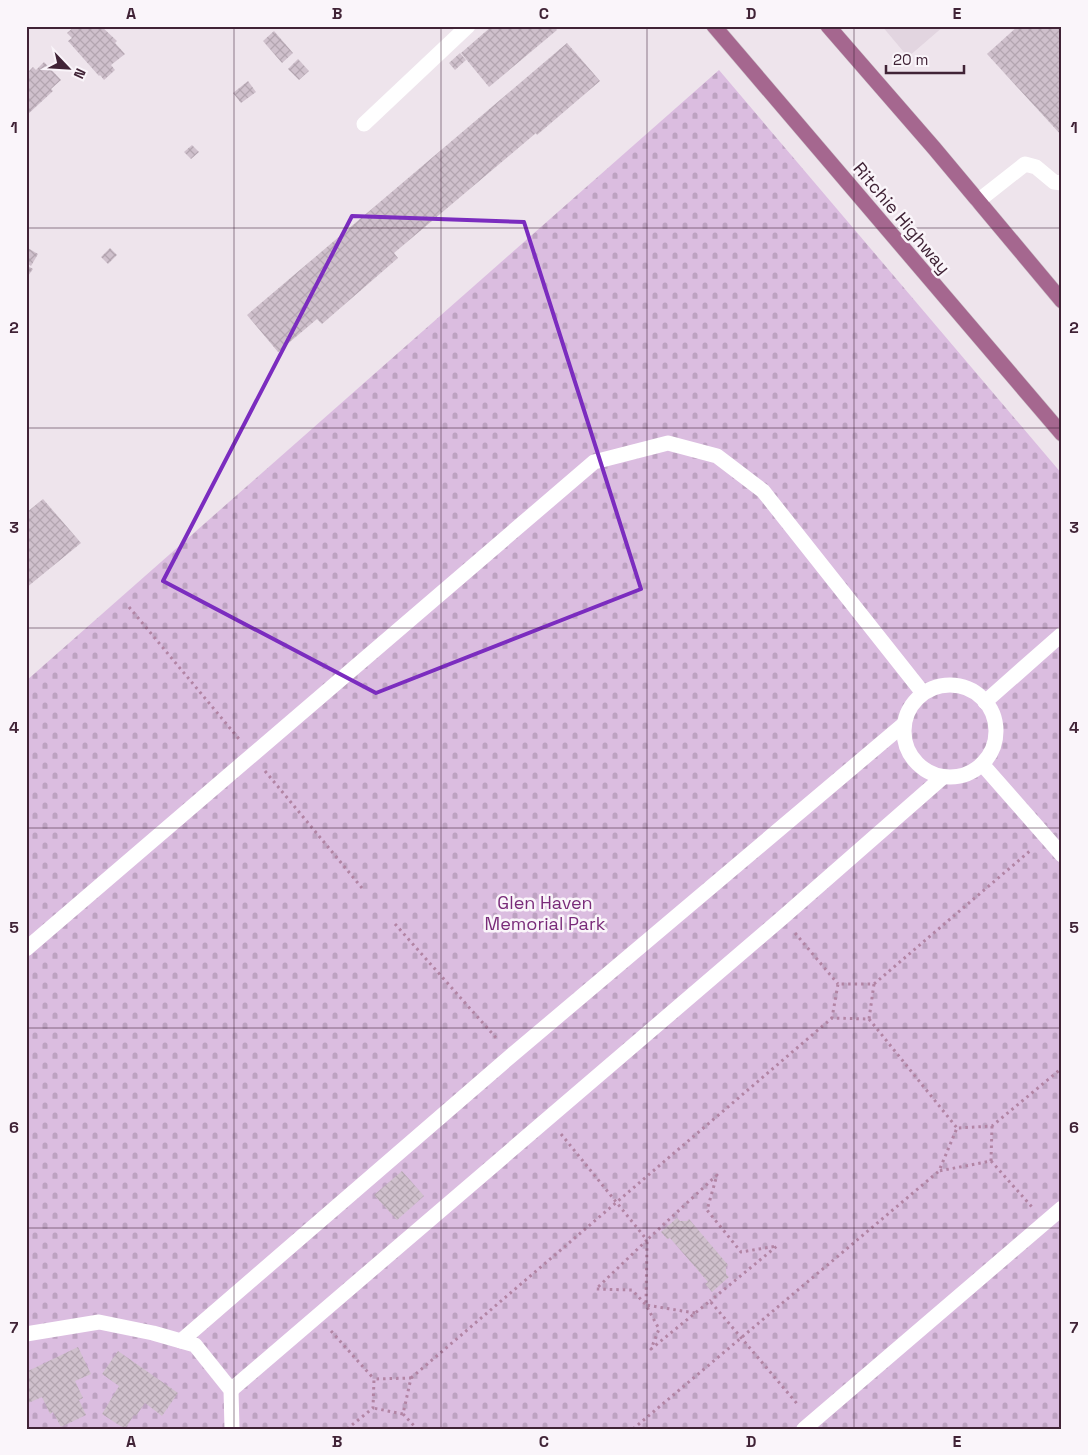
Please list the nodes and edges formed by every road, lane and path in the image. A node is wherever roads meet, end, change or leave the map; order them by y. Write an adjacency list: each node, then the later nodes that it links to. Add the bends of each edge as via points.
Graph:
1 (468, 26): 4 (lane)
2 (714, 26): 8 (main road, Ritchie Highway)
3 (828, 26): 6 (main road)
4 (364, 124)
5 (1062, 183): 6 (lane, via 1054,182 1036,167 1025,164)
6 (978, 201): 7 (main road)
7 (1062, 301)
8 (1062, 434)
9 (1062, 634): 11 (lane)
10 (923, 693): 11 (lane, via 935,687 963,687 975,692); 12 (lane, via 914,701); 19 (lane, via 762,491 718,456 668,443 594,462)
11 (985, 702): 13 (lane, via 996,726 995,740)
12 (904, 724): 14 (lane, via 908,752 917,764); 24 (lane)
13 (982, 764): 14 (lane, via 957,777); 15 (lane)
14 (942, 777): 17 (lane)
15 (1046, 837): 16 (lane); 21 (path)
16 (1062, 855)
17 (782, 918): 20 (path); 26 (lane)
18 (395, 924): 24 (path)
19 (26, 949)
20 (838, 984): 21 (path); 22 (path)
21 (874, 984): 23 (path)
22 (832, 1018): 23 (path); 31 (path)
23 (869, 1019): 28 (path)
24 (512, 1056): 41 (lane)
25 (1062, 1068): 27 (path)
26 (548, 1118): 31 (path); 38 (lane)
27 (992, 1126): 28 (path); 29 (path)
28 (957, 1128): 30 (path)
29 (991, 1161): 30 (path); 33 (path)
30 (939, 1171): 40 (path)
31 (617, 1202): 34 (path); 42 (path)
32 (1062, 1208): 33 (lane)
33 (1046, 1222): 47 (lane)
34 (647, 1240): 35 (path, via 717,1174 707,1210 741,1252 777,1246); 36 (path); 36 (path, via 596,1289 632,1290)
35 (710, 1301): 37 (path); 40 (path)
36 (646, 1305): 37 (path); 37 (path, via 659,1329 651,1349)
37 (696, 1313)
38 (317, 1316): 43 (path); 44 (lane)
39 (26, 1334): 41 (lane, via 99,1322)
40 (741, 1338): 47 (path); 51 (path)
41 (181, 1341): 44 (lane, via 195,1345)
42 (411, 1378): 43 (path); 46 (path)
43 (374, 1379): 45 (path)
44 (231, 1390): 48 (lane)
45 (373, 1408): 46 (path); 49 (path)
46 (403, 1414): 50 (path)
47 (808, 1425)
48 (232, 1429)
49 (347, 1429)
50 (416, 1429)
51 (633, 1429)

